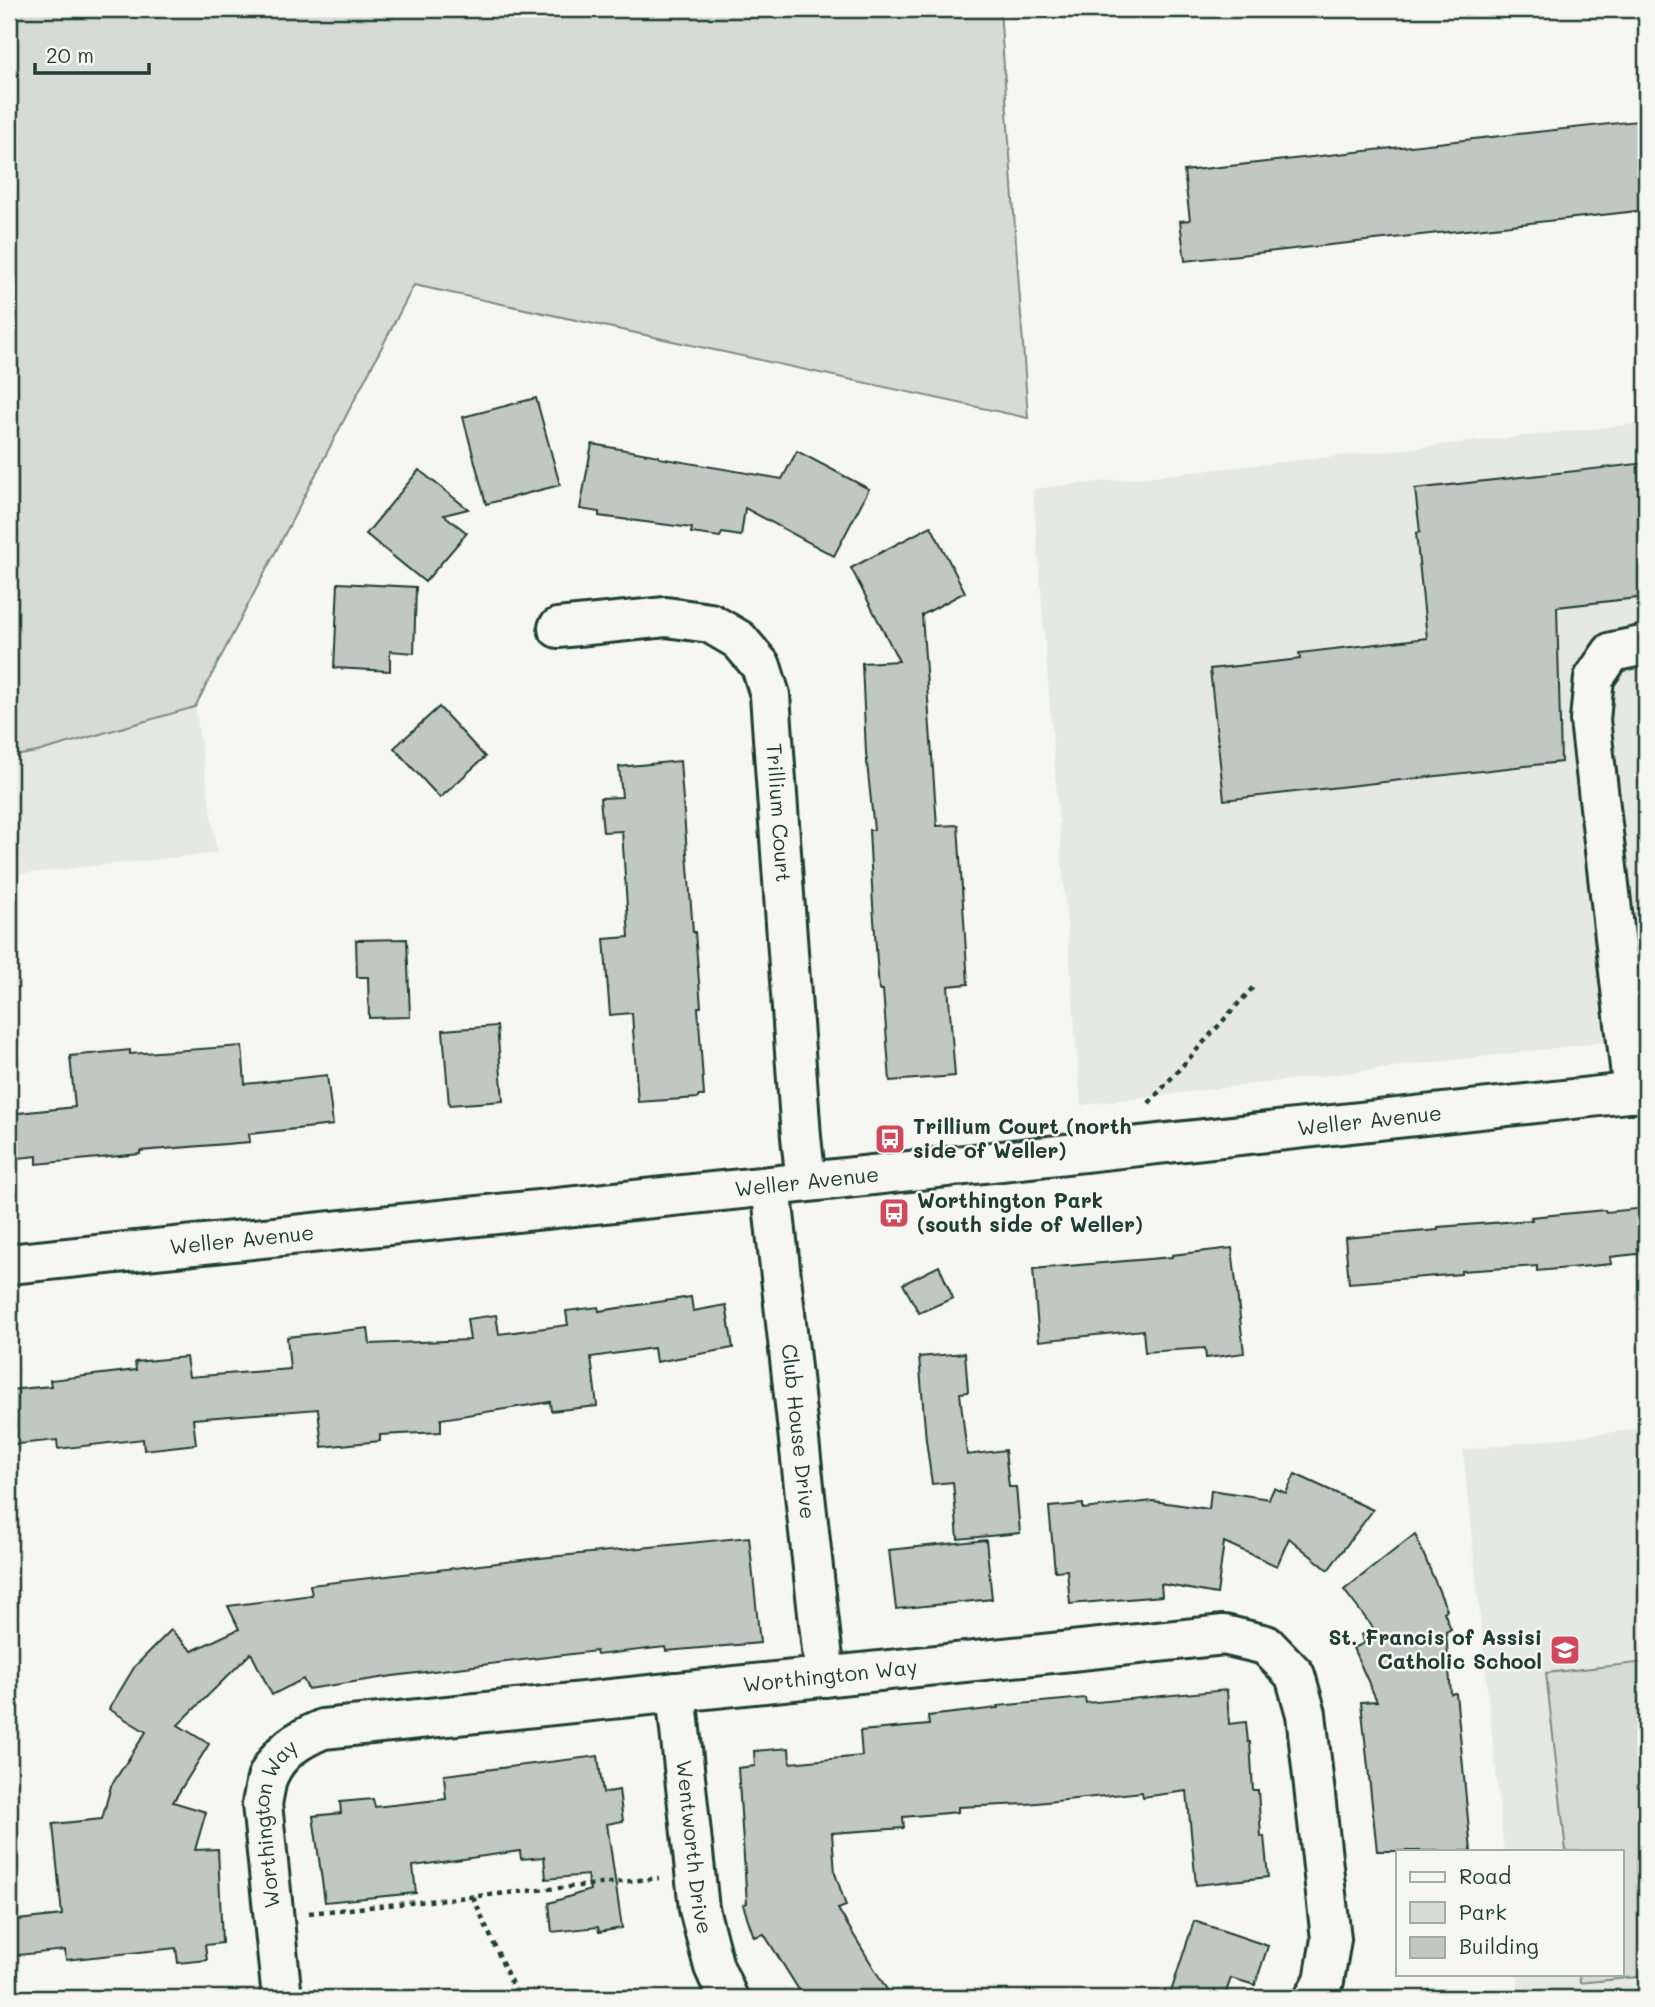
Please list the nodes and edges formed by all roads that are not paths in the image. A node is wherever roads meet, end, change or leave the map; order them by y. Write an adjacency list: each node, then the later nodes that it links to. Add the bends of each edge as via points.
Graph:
1 (558, 628): 4 (street, Trillium Court, via 666,617 710,623 739,640 761,666 770,695 801,1137)
2 (1646, 645): 3 (street, via 1612,652 1594,678 1590,720)
3 (1640, 1092): 4 (street, Weller Avenue)
4 (789, 1184): 5 (street, Weller Avenue); 6 (street, Club House Drive)
5 (9, 1264)
6 (825, 1676): 7 (street, Worthington Way); 10 (street, Worthington Way, via 1224,1635 1266,1644 1295,1675 1306,1714 1331,1939 1324,1981)
7 (676, 1692): 8 (street, Worthington Way, via 323,1729 299,1739 281,1755 268,1777 262,1804 274,1917); 9 (street, Wentworth Drive, via 699,1909)
8 (275, 1998)
9 (727, 1998)
10 (1314, 1998)

